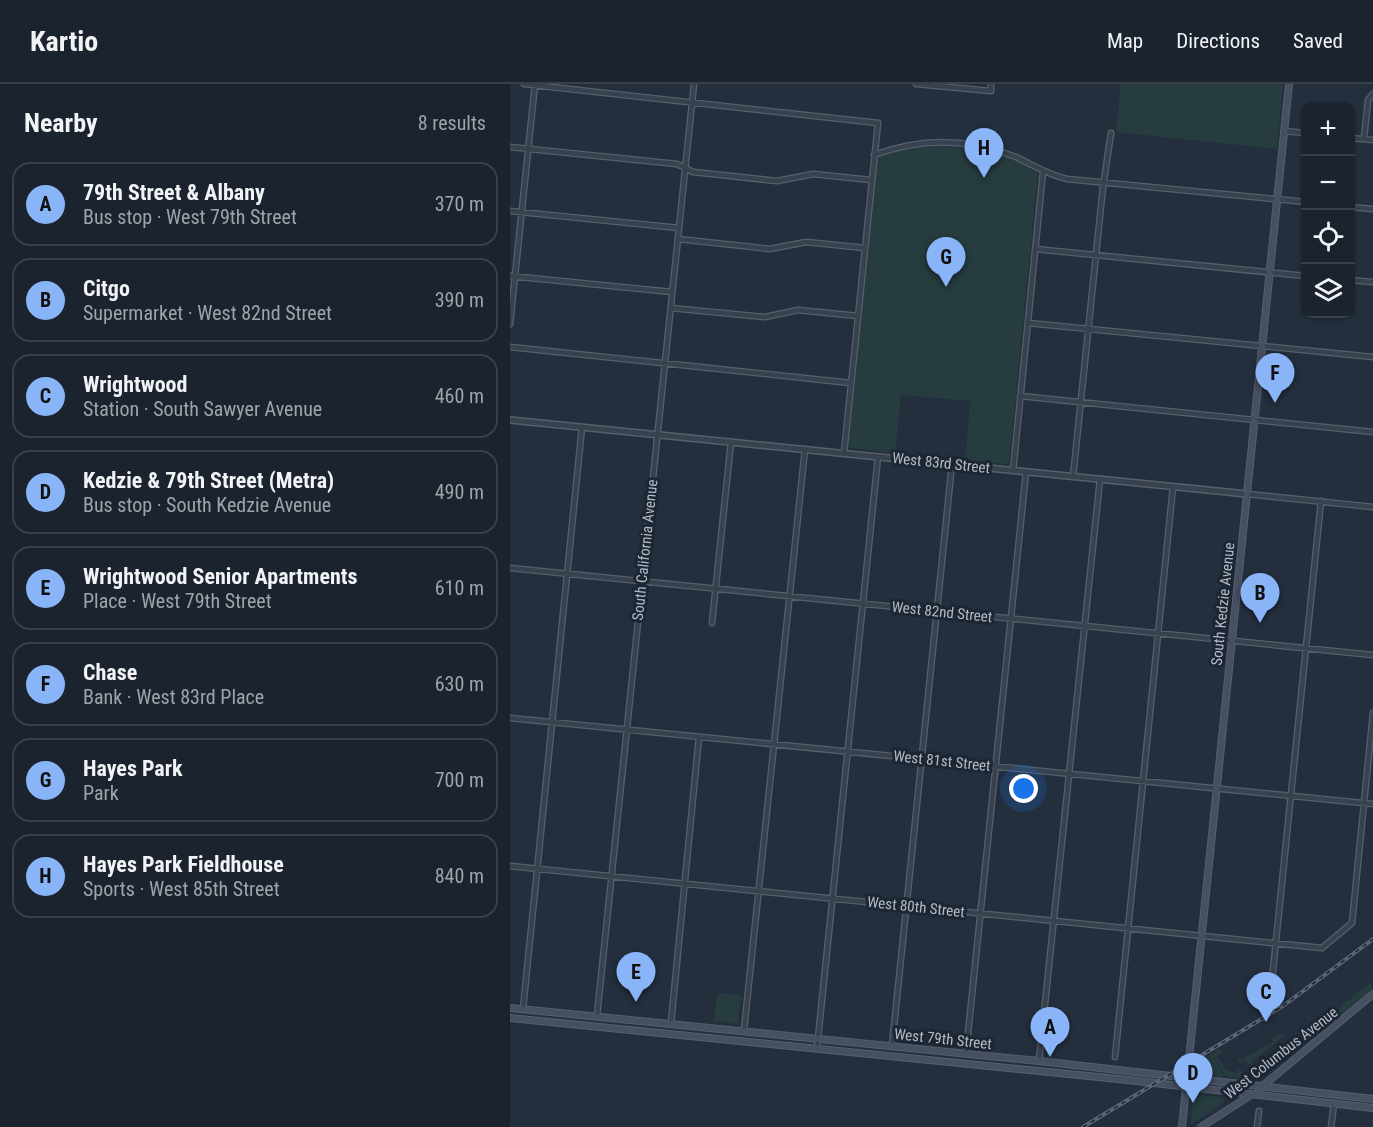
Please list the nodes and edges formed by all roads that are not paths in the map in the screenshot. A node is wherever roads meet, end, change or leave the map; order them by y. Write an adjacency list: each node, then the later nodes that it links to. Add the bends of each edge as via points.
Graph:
1 (524, 84): 6 (street)
2 (694, 84): 8 (street, South California Avenue)
3 (916, 84): 4 (street, via 991,92)
4 (991, 84)
5 (1289, 84): 9 (main road, South Kedzie Avenue)
6 (535, 85): 8 (street); 16 (street)
7 (1372, 95): 13 (street)
8 (692, 102): 17 (street, via 878,123); 18 (street, South California Avenue)
9 (1284, 131): 11 (street); 22 (main road, South Kedzie Avenue)
10 (1111, 133): 21 (street)
11 (1301, 133)
12 (1355, 138): 13 (street)
13 (1364, 139): 14 (street)
14 (1373, 140)
15 (510, 147): 16 (street)
16 (528, 149): 18 (street, via 677,164); 27 (street)
17 (874, 154): 19 (street, via 924,142 956,142 1003,153); 20 (street)
18 (685, 168): 20 (street, via 777,181 813,174); 28 (street, South California Avenue)
19 (1043, 172): 21 (street, via 1067,179); 31 (street)
20 (871, 180): 30 (street)
21 (1104, 182): 22 (street); 32 (street)
22 (1277, 199): 23 (street); 33 (main road, South Kedzie Avenue)
23 (1301, 202)
24 (1355, 207): 25 (street)
25 (1373, 209)
26 (510, 211): 27 (street)
27 (521, 212): 28 (street); 34 (street)
28 (679, 228): 29 (street, South California Avenue)
29 (678, 239): 30 (street, via 770,249 806,242); 38 (street, South California Avenue)
30 (865, 248): 40 (street)
31 (1035, 249): 32 (street); 41 (street)
32 (1096, 255): 33 (street); 43 (street)
33 (1269, 273): 35 (street); 44 (main road, South Kedzie Avenue)
34 (512, 276): 38 (street); 42 (street)
35 (1301, 276)
36 (1355, 280): 37 (street)
37 (1373, 282)
38 (672, 292): 39 (street, South California Avenue)
39 (671, 308): 40 (street, via 765,317 798,310); 47 (street, South California Avenue)
40 (858, 316): 48 (street)
41 (1028, 323): 43 (street); 49 (street)
42 (510, 324)
43 (1088, 329): 44 (street); 50 (street)
44 (1262, 346): 46 (street); 52 (main road, South Kedzie Avenue)
45 (510, 347): 47 (street)
46 (1373, 357)
47 (665, 363): 48 (street); 55 (street, South California Avenue)
48 (851, 383): 58 (street)
49 (1020, 396): 50 (street); 61 (street)
50 (1081, 402): 52 (street); 63 (street)
51 (510, 420): 53 (street, West 83rd Street)
52 (1254, 420): 54 (street); 66 (main road, South Kedzie Avenue)
53 (582, 427): 55 (street, West 83rd Street); 70 (street)
54 (1373, 432)
55 (658, 435): 56 (street, West 83rd Street); 71 (street, South California Avenue)
56 (730, 442): 57 (street, West 83rd Street); 72 (street)
57 (805, 449): 58 (street, West 83rd Street); 73 (street)
58 (844, 453): 59 (street, West 83rd Street)
59 (878, 457): 60 (street, West 83rd Street); 74 (street)
60 (952, 464): 61 (street, West 83rd Street); 75 (street)
61 (1013, 471): 62 (street, West 83rd Street)
62 (1026, 472): 63 (street, West 83rd Street); 76 (street)
63 (1073, 477): 64 (street, West 83rd Street)
64 (1100, 479): 65 (street, West 83rd Street); 78 (street)
65 (1173, 487): 66 (street, West 83rd Street); 79 (street)
66 (1247, 494): 67 (street, West 83rd Street); 80 (main road, South Kedzie Avenue)
67 (1321, 501): 68 (street, West 83rd Street); 81 (street)
68 (1373, 507)
69 (510, 568): 70 (street, West 82nd Street)
70 (567, 574): 71 (street, West 82nd Street); 85 (street)
71 (642, 582): 72 (street, West 82nd Street); 86 (street, South California Avenue)
72 (716, 589): 73 (street, West 82nd Street); 77 (street)
73 (789, 597): 74 (street, West 82nd Street); 88 (street)
74 (863, 604): 75 (street, West 82nd Street); 89 (street)
75 (937, 611): 76 (street, West 82nd Street); 90 (street)
76 (1011, 619): 78 (street, West 82nd Street); 91 (street)
77 (712, 622)
78 (1084, 626): 79 (street, West 82nd Street); 92 (street)
79 (1158, 634): 80 (street, West 82nd Street); 93 (street)
80 (1232, 641): 81 (street, West 82nd Street); 94 (main road, South Kedzie Avenue)
81 (1305, 648): 82 (street, West 82nd Street); 95 (street)
82 (1373, 655)
83 (1373, 714): 96 (street)
84 (510, 718): 85 (street, West 81st Street)
85 (552, 722): 86 (street, West 81st Street); 99 (street)
86 (627, 729): 87 (street, West 81st Street); 100 (street, South California Avenue)
87 (699, 737): 88 (street, West 81st Street); 101 (street)
88 (774, 744): 89 (street, West 81st Street); 102 (street)
89 (848, 752): 90 (street, West 81st Street); 103 (street)
90 (921, 759): 91 (street, West 81st Street); 104 (street)
91 (996, 766): 92 (street, West 81st Street); 105 (street)
92 (1068, 774): 93 (street, West 81st Street); 106 (street)
93 (1143, 782): 94 (street, West 81st Street); 107 (street)
94 (1217, 789): 95 (street, West 81st Street); 108 (main road, South Kedzie Avenue)
95 (1290, 796): 96 (street, West 81st Street); 109 (street)
96 (1364, 804): 97 (street, West 81st Street); 109 (street, West 80th Street, via 1352,923 1322,948)
97 (1373, 804)
98 (510, 866): 99 (street, West 80th Street)
99 (537, 869): 100 (street, West 80th Street); 113 (street)
100 (611, 876): 101 (street, West 80th Street); 114 (street, South California Avenue)
101 (684, 884): 102 (street, West 80th Street); 116 (street)
102 (758, 891): 103 (street, West 80th Street); 117 (street)
103 (832, 899): 104 (street, West 80th Street); 118 (street)
104 (906, 906): 105 (street, West 80th Street); 119 (street)
105 (980, 914): 106 (street, West 80th Street); 121 (street)
106 (1054, 921): 107 (street, West 80th Street); 123 (street)
107 (1128, 929): 108 (street, West 80th Street); 122 (street)
108 (1202, 936): 109 (street, West 80th Street); 124 (main road, South Kedzie Avenue)
109 (1276, 944): 110 (street)
110 (1271, 990)
111 (1373, 994): 126 (main road, West Columbus Avenue)
112 (510, 1008): 113 (main road, West 79th Street)
113 (523, 1009): 114 (main road, West 79th Street)
114 (597, 1016): 116 (main road, West 79th Street)
115 (510, 1018): 120 (main road, West 79th Street)
116 (671, 1023): 117 (main road, West 79th Street)
117 (744, 1030): 118 (main road, West 79th Street)
118 (818, 1038): 119 (main road, West 79th Street); 120 (street)
119 (892, 1046): 121 (main road, West 79th Street)
120 (817, 1048): 125 (main road, West 79th Street)
121 (966, 1053): 123 (main road, West 79th Street)
122 (1115, 1057)
123 (1039, 1061): 124 (main road, West 79th Street)
124 (1187, 1079): 125 (main road, South Kedzie Avenue); 126 (main road, West 79th Street)
125 (1186, 1088): 127 (main road, West 79th Street); 132 (main road, South Kedzie Avenue)
126 (1260, 1088): 127 (main road, West Columbus Avenue); 128 (main road, West 79th Street)
127 (1251, 1095): 129 (main road, West 79th Street); 133 (main road, West Columbus Avenue)
128 (1373, 1099)
129 (1334, 1104): 130 (main road, West 79th Street); 135 (street)
130 (1373, 1108)
131 (1259, 1111): 134 (street)
132 (1182, 1127)
133 (1201, 1127)
134 (1257, 1127)
135 (1331, 1127)

